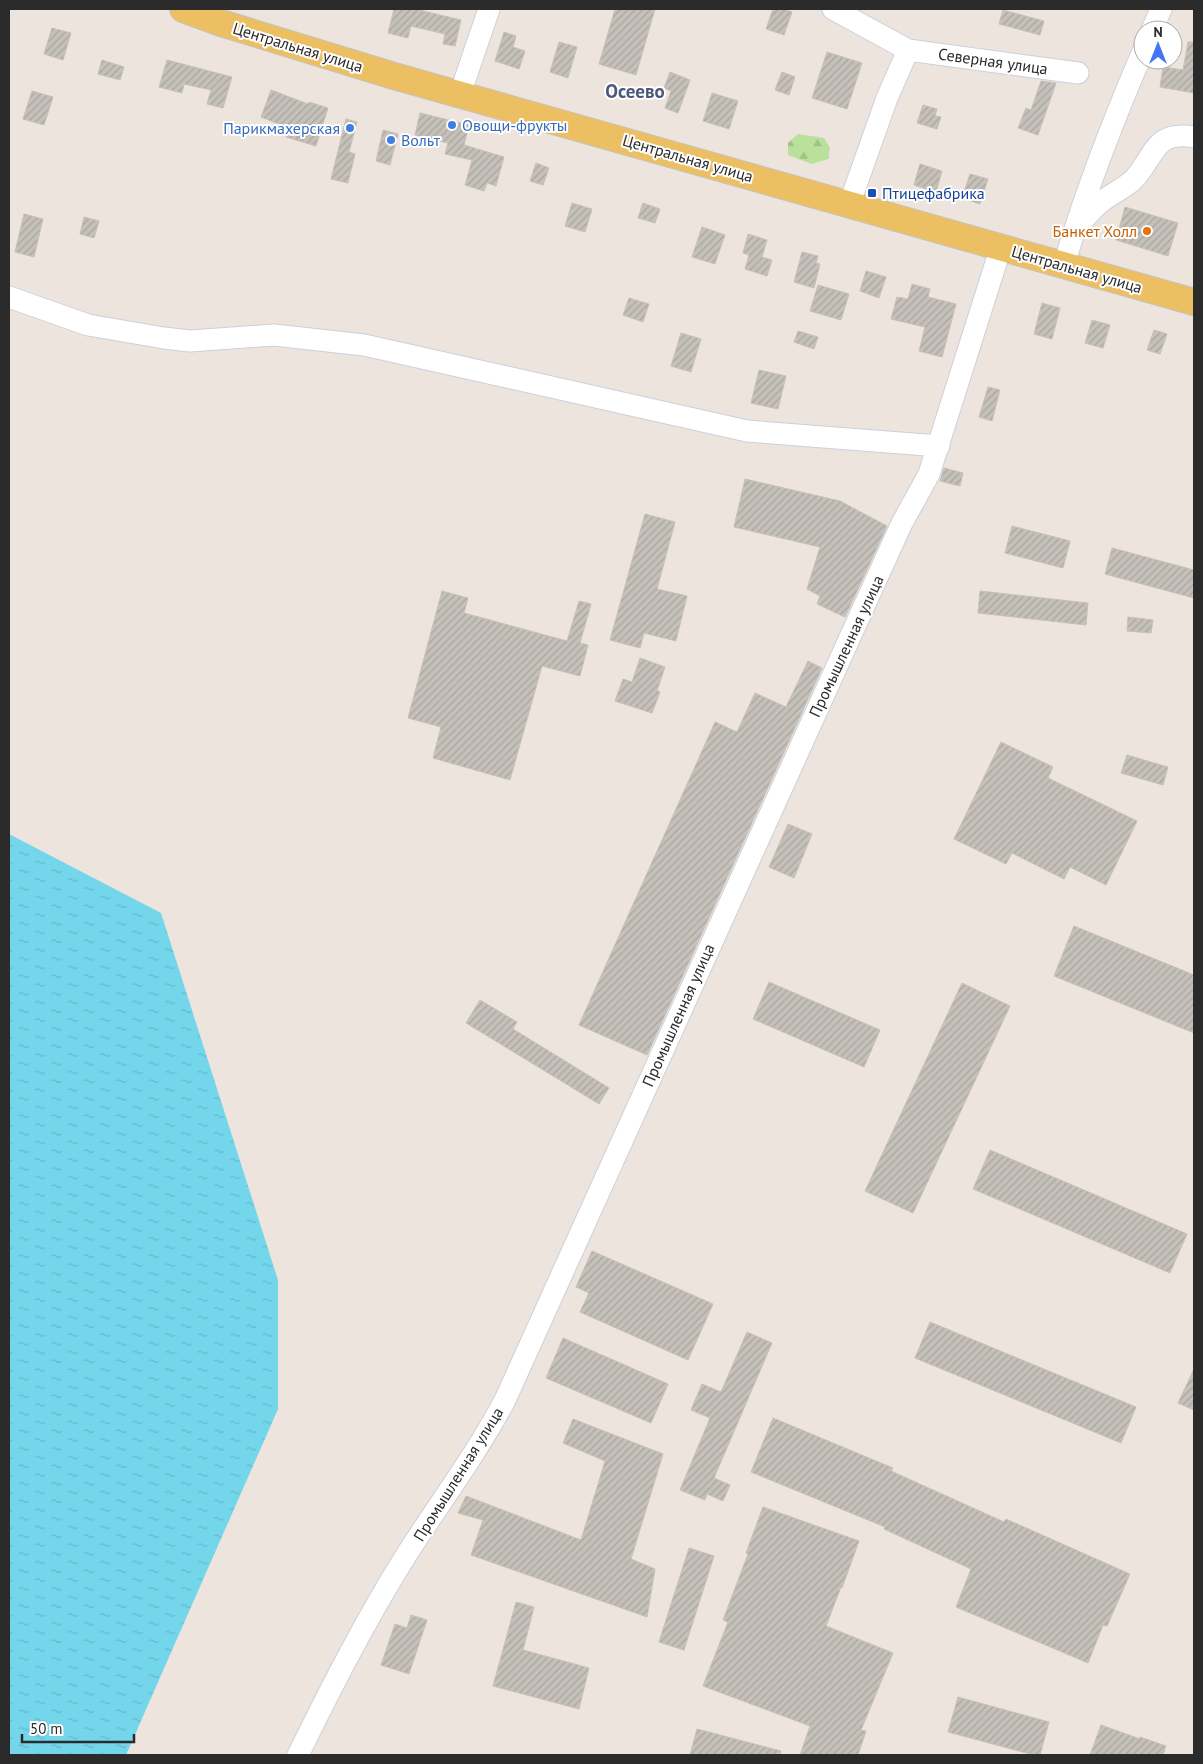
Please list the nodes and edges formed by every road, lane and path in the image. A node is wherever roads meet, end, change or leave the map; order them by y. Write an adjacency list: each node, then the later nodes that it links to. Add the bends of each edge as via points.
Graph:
1 (183, 9): 7 (main road, Центральная улица)
2 (489, 9): 7 (street)
3 (833, 9): 4 (street, Северная улица)
4 (908, 50): 6 (street, Северная улица); 9 (street, via 887,98)
5 (1135, 70): 10 (street)
6 (1078, 73)
7 (460, 94): 9 (main road, Центральная улица)
8 (1194, 137): 10 (street, via 1175,136 1164,140 1154,148 1135,178 1099,203)
9 (849, 205): 11 (main road, Центральная улица)
10 (1074, 230): 12 (street)
11 (1001, 247): 12 (main road, Центральная улица); 15 (street, Промышленная улица)
12 (1064, 265): 14 (main road, Центральная улица)
13 (9, 297): 15 (street, via 88,325 164,338 190,341 274,335 364,345 747,431)
14 (1194, 302)
15 (939, 446): 16 (street, Промышленная улица, via 505,1400 392,1580 336,1677)
16 (298, 1755)

